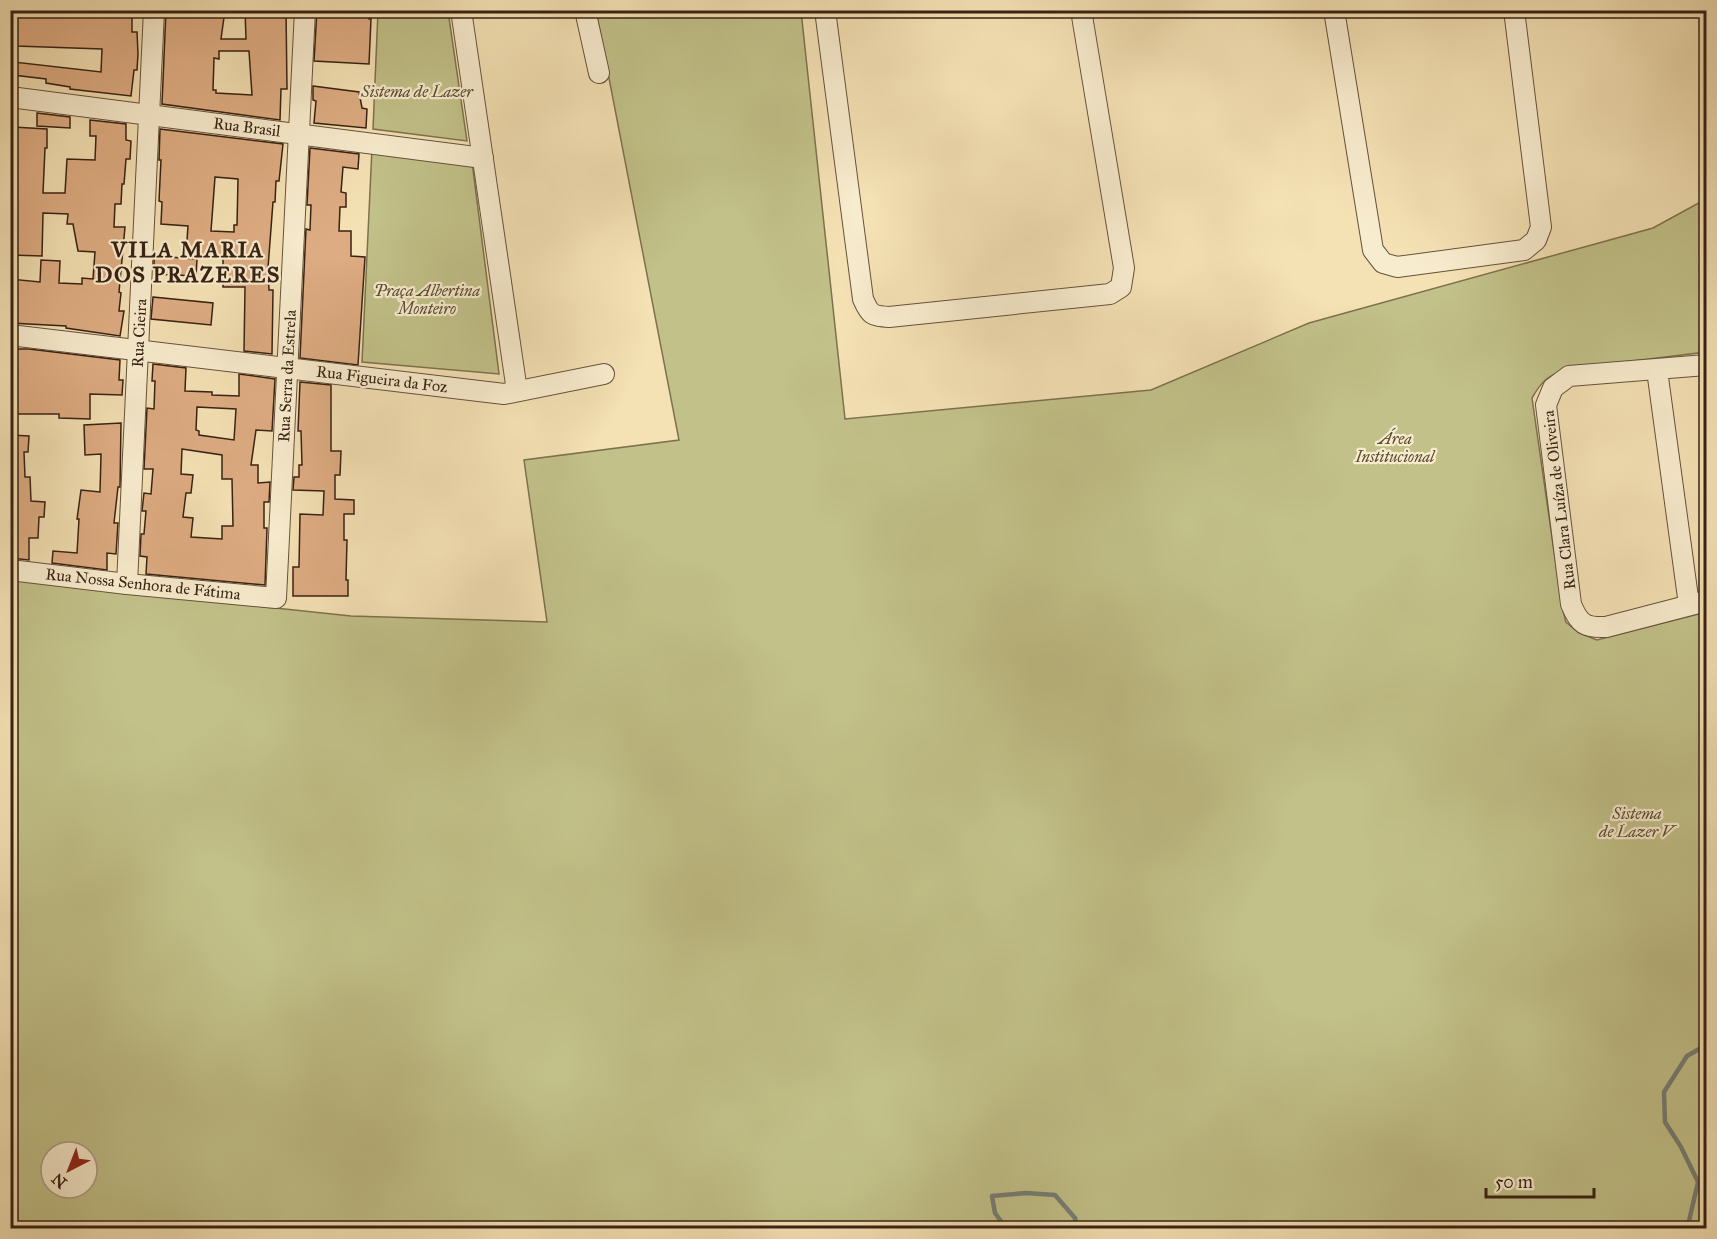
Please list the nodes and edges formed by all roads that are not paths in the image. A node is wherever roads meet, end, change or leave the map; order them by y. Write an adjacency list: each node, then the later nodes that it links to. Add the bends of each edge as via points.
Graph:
1 (154, 10): 11 (street, Rua Cieira)
2 (305, 10): 12 (street, Rua Serra da Estrela)
3 (461, 10): 13 (street)
4 (585, 10): 9 (street)
5 (825, 10): 6 (street, via 863,299 868,311 890,317 1110,294 1121,287 1124,268)
6 (1081, 10)
7 (1334, 10): 8 (street, via 1373,250 1383,263 1397,267 1524,250 1536,240 1541,227)
8 (1514, 10)
9 (599, 73)
10 (10, 97): 11 (street, Rua Brasil)
11 (149, 114): 12 (street, Rua Brasil); 15 (street, Rua Cieira)
12 (299, 134): 13 (street, Rua Brasil); 17 (street, Rua Serra da Estrela)
13 (483, 158): 20 (street)
14 (10, 335): 15 (street, Rua Figueira da Foz)
15 (138, 350): 17 (street, Rua Figueira da Foz); 22 (street, Rua Cieira)
16 (1707, 364): 18 (street, Rua Clara Luíza de Oliveira)
17 (287, 368): 20 (street, Rua Figueira da Foz); 23 (street, Rua Serra da Estrela)
18 (1657, 370): 24 (street); 24 (street, Rua Clara Luíza de Oliveira, via 1569,376 1553,388 1546,405 1571,604 1582,624 1593,628)
19 (604, 375): 20 (street, Rua Figueira da Foz)
20 (510, 392)
21 (10, 570): 22 (street, Rua Nossa Senhora de Fátima)
22 (127, 584): 23 (street, Rua Nossa Senhora de Fátima)
23 (276, 598)
24 (1698, 603)

